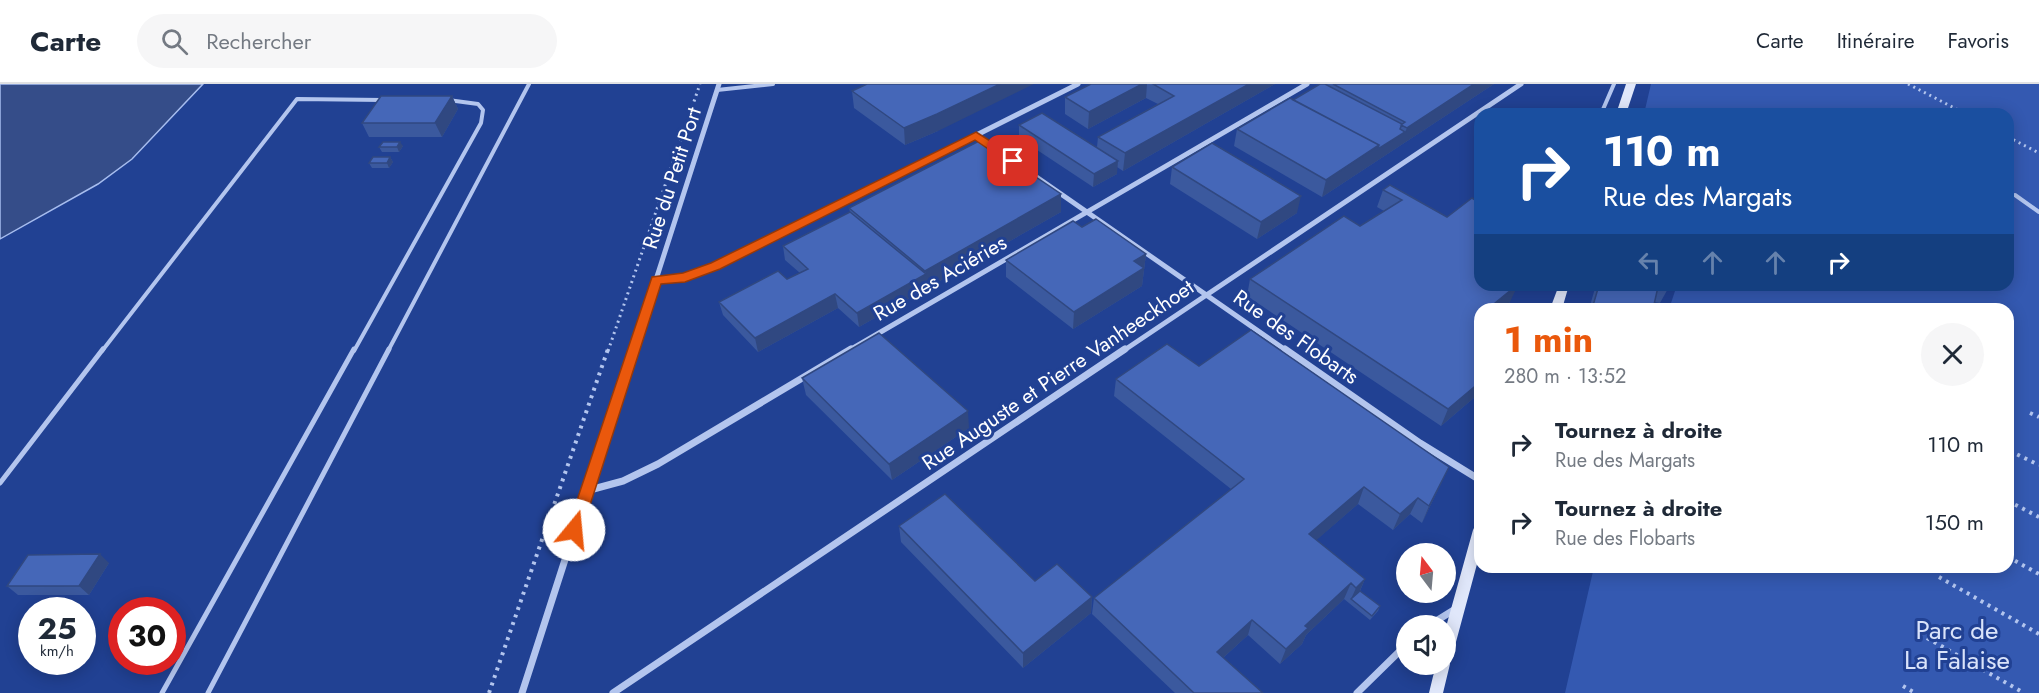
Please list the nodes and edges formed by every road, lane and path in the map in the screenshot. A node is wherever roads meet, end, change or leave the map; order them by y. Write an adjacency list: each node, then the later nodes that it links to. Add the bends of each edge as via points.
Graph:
1 (529, 84): 48 (lane)
2 (700, 84): 49 (path)
3 (772, 84): 10 (lane)
4 (1077, 84): 18 (street)
5 (1307, 84): 22 (street, Rue des Aciéries)
6 (1521, 84): 13 (street, Rue Auguste et Pierre Vanheeckhoet)
7 (1614, 84): 14 (lane)
8 (1631, 84): 15 (street)
9 (1908, 84): 16 (path)
10 (718, 87): 24 (street, Rue du Petit Port)
11 (391, 100): 31 (lane, via 297,99)
12 (439, 100): 47 (lane, via 478,104 483,110 480,123)
13 (1485, 108)
14 (1604, 108)
15 (1623, 108)
16 (1954, 108)
17 (1474, 116): 25 (street, Rue Auguste et Pierre Vanheeckhoet)
18 (976, 135): 22 (street, Rue des Flobarts); 24 (street, via 716,266 685,277)
19 (2014, 140): 20 (path)
20 (2039, 153)
21 (2014, 195): 23 (lane)
22 (1086, 212): 25 (street, Rue des Flobarts); 32 (street, Rue des Aciéries, via 636,477)
23 (2039, 212)
24 (656, 280): 32 (street, Rue du Petit Port)
25 (1207, 295): 30 (street, Rue des Flobarts, via 1448,463); 51 (street, Rue Auguste et Pierre Vanheeckhoet)
26 (2030, 413): 27 (path)
27 (2039, 417)
28 (2014, 453): 29 (path)
29 (2039, 465)
30 (1474, 477)
31 (0, 483)
32 (586, 491): 50 (street, Rue du Petit Port)
33 (2014, 504): 34 (path)
34 (2039, 517)
35 (1474, 551): 39 (street)
36 (2014, 560): 37 (path)
37 (2039, 574)
38 (1939, 577): 43 (path)
39 (1458, 608): 40 (street); 41 (street)
40 (1446, 615)
41 (1456, 616)
42 (1920, 634): 55 (path)
43 (2039, 634)
44 (1396, 655): 52 (street)
45 (1440, 675): 53 (street)
46 (1903, 686): 54 (path)
47 (162, 693)
48 (208, 693)
49 (489, 693)
50 (522, 693)
51 (613, 693)
52 (1357, 693)
53 (1436, 693)
54 (1915, 693)
55 (2024, 693)

